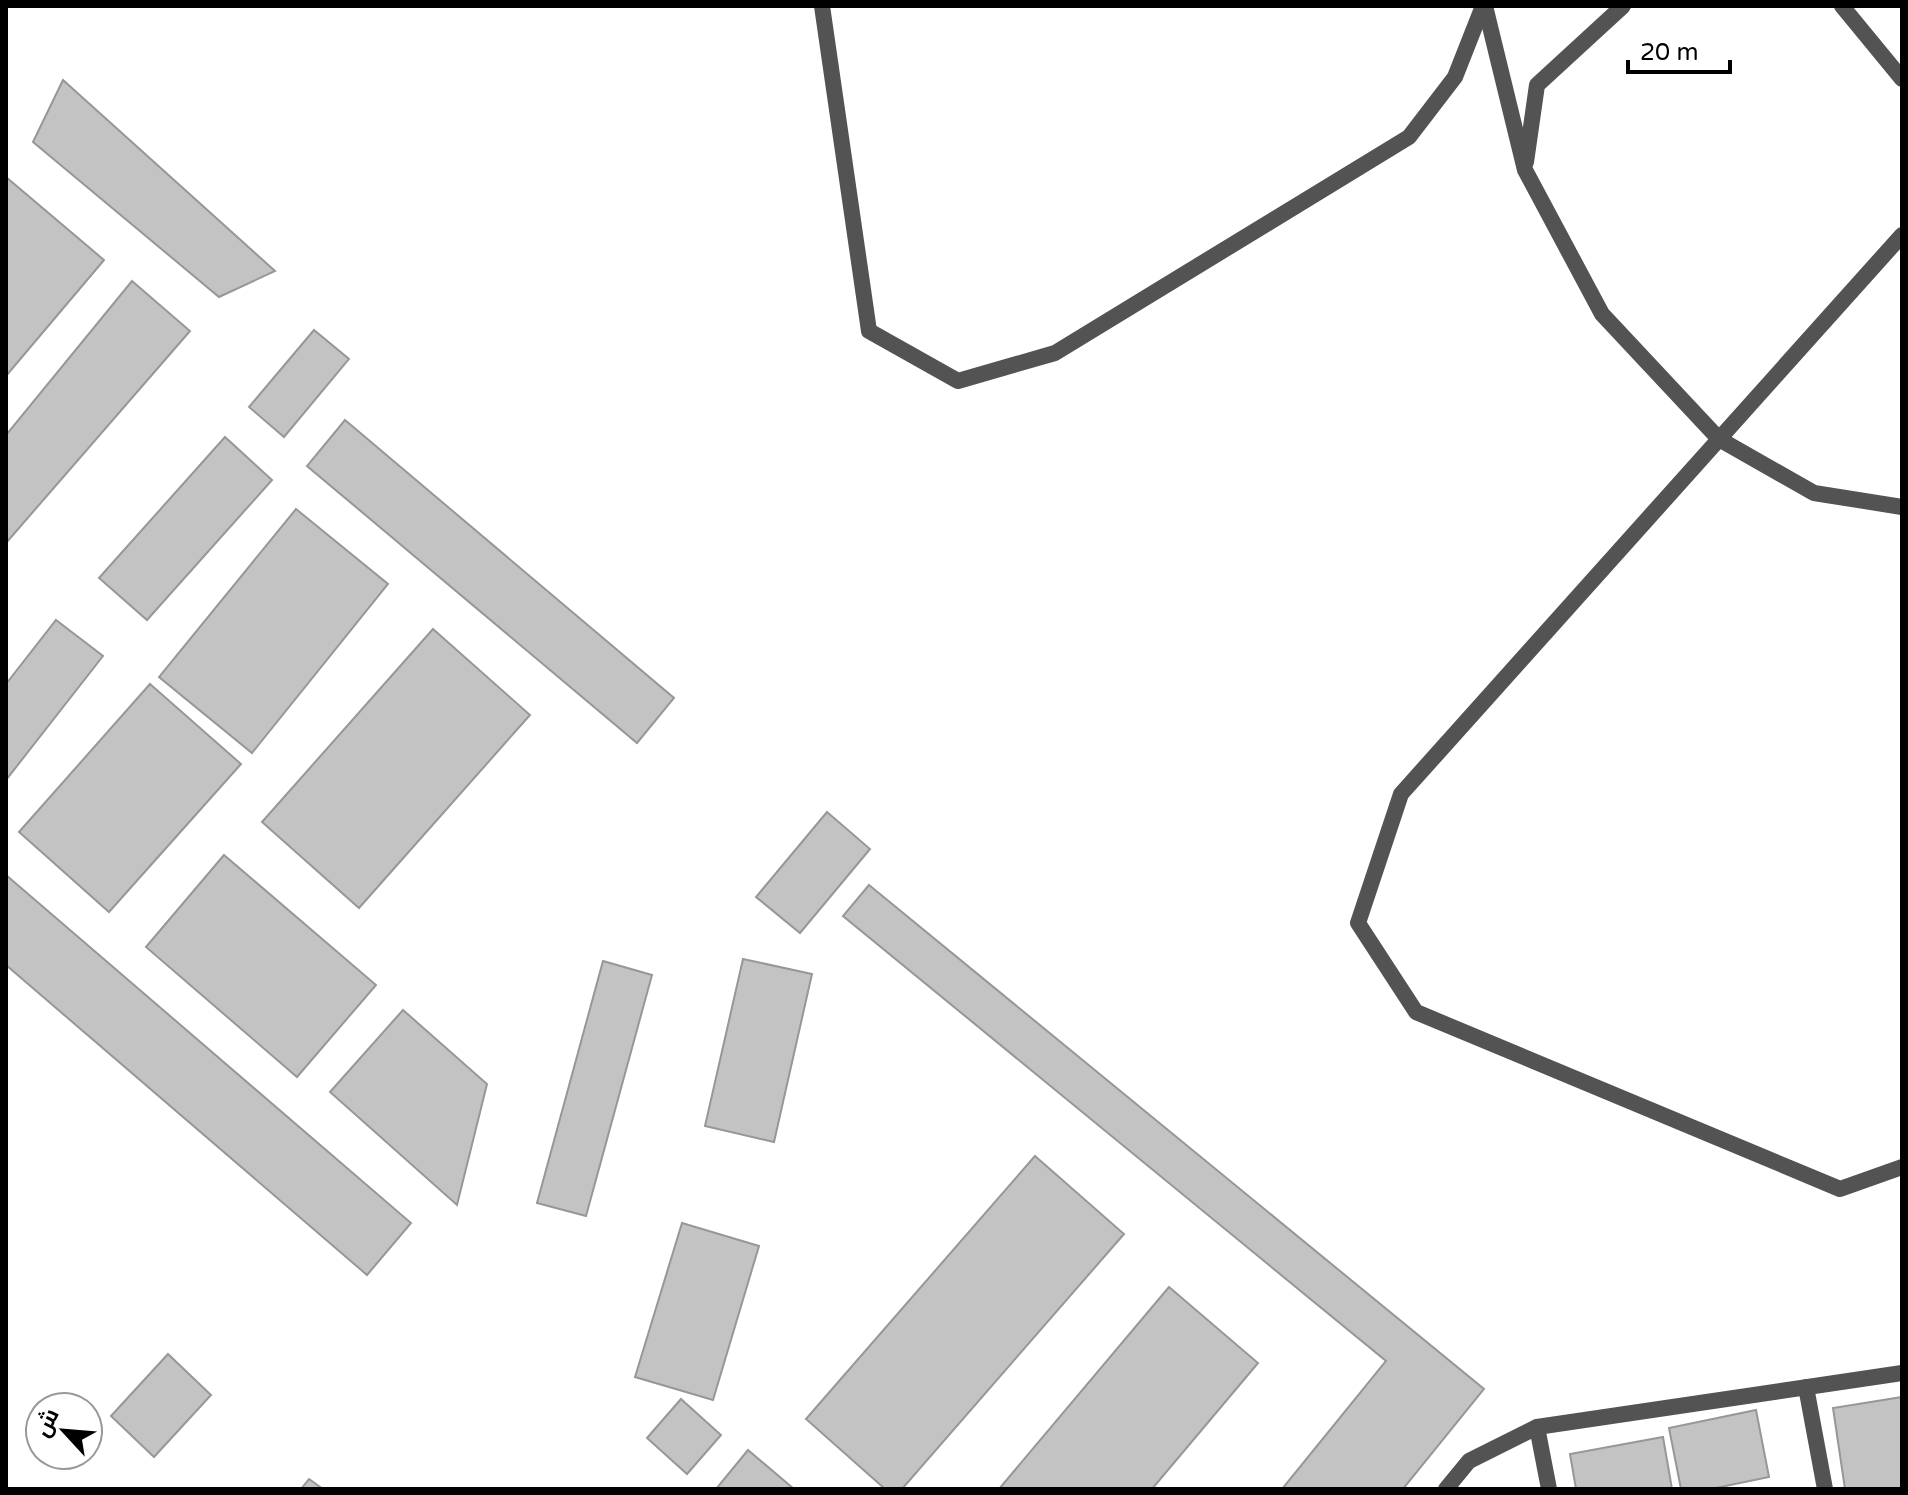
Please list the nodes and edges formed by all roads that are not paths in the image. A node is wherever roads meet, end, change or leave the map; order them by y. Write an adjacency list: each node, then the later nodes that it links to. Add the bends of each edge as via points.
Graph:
1 (822, 6): 2 (street, via 869,331 958,381 1055,353 1409,137 1455,77)
2 (1484, 6): 6 (street)
3 (1623, 6): 6 (street, via 1537,85)
4 (1842, 6): 5 (street)
5 (1902, 79)
6 (1525, 170): 8 (street, via 1602,314)
7 (1902, 235): 8 (street)
8 (1719, 439): 9 (street, via 1814,493); 10 (street, via 1401,794 1358,923 1416,1012 1840,1189)
9 (1902, 507)
10 (1902, 1167)
11 (1902, 1373): 12 (street)
12 (1806, 1387): 13 (street); 16 (street)
13 (1537, 1427): 14 (street, via 1469,1461); 15 (street)
14 (1446, 1489)
15 (1549, 1489)
16 (1825, 1489)

